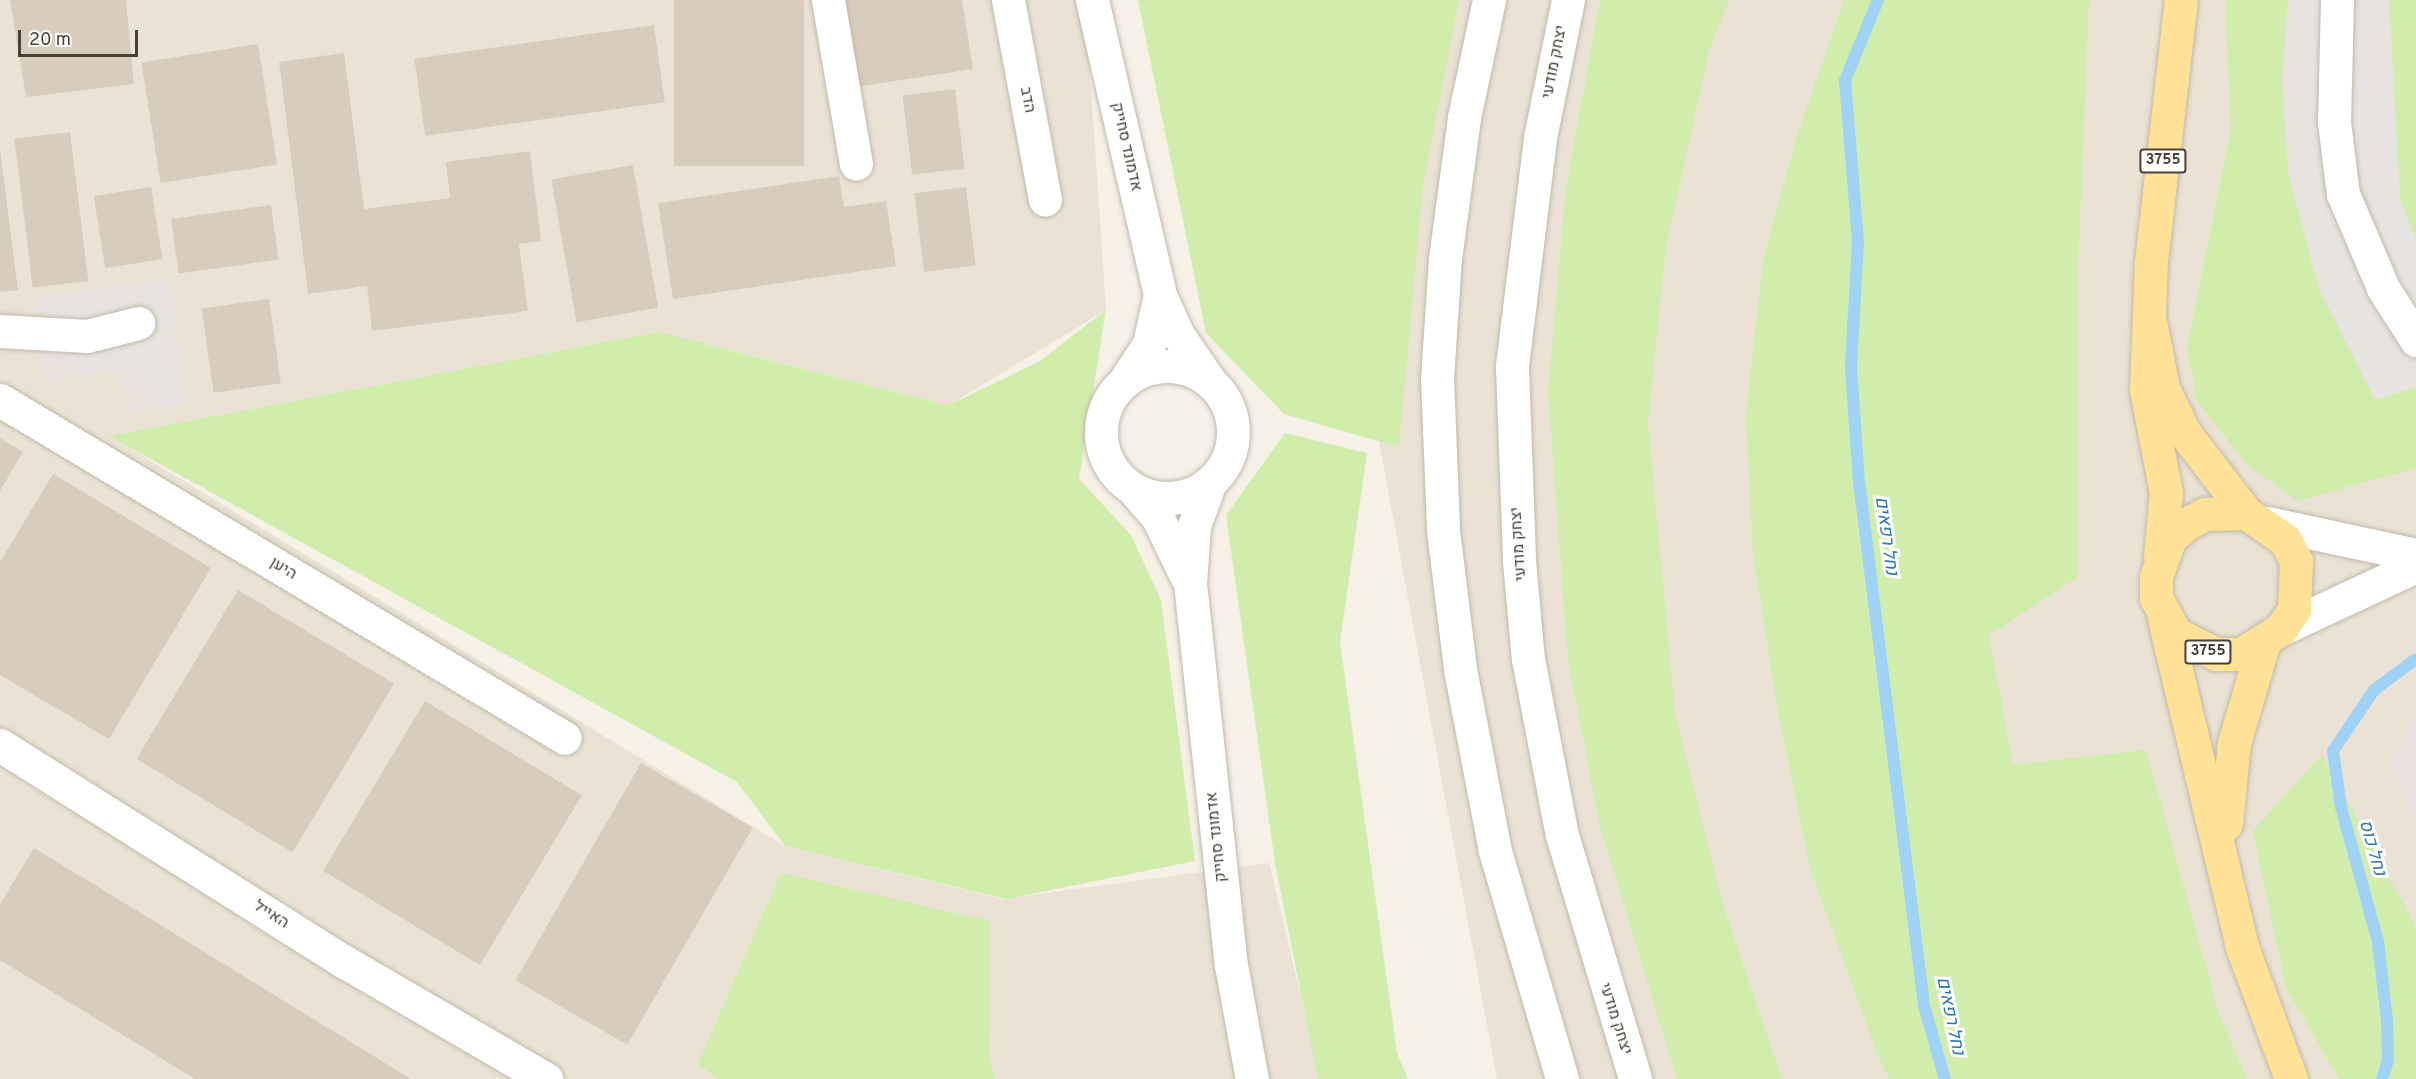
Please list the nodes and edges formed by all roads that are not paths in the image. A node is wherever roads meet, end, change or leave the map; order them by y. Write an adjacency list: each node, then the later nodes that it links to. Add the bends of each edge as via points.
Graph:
1 (828, 0): 8 (street)
2 (1008, 0): 9 (street, הדב)
3 (1092, 0): 10 (street, אדמונד סחייק)
4 (1490, 0): 32 (street, via 1464,118 1445,258 1437,378 1443,530 1460,669 1495,851)
5 (1568, 0): 33 (street, יצחק מודעי, via 1540,138 1512,367 1519,561 1528,659 1563,835)
6 (2181, 0): 11 (main road, 3755, via 2151,262)
7 (2337, 0): 14 (street, via 2334,122 2343,194 2383,288)
8 (856, 164)
9 (1045, 200)
10 (1160, 295): 15 (street, אדמונד סחייק, via 1178,335); 16 (street, אדמונד סחייק, via 1149,344)
11 (2150, 321): 20 (main road, 3755, via 2163,388 2184,432); 22 (main road, 3755, via 2146,390 2166,493)
12 (138, 323): 13 (street, via 87,336)
13 (0, 331)
14 (2416, 340)
15 (1210, 381): 16 (street, via 1192,371 1161,366); 18 (street, via 1228,406 1233,436 1224,466)
16 (1124, 382): 19 (street, via 1106,407 1102,439 1111,467)
17 (0, 400): 27 (street, היען)
18 (1210, 482): 19 (street, via 1173,498); 24 (street, אדמונד סחייק, via 1194,526)
19 (1133, 489): 24 (street, אדמונד סחייק, via 1171,538)
20 (2257, 518): 21 (street); 22 (main road, via 2205,514 2186,524); 26 (main road, 3755, via 2296,561 2294,609)
21 (2416, 555)
22 (2160, 556): 25 (main road, 3755, via 2156,598)
23 (2416, 566): 26 (street)
24 (1191, 594): 31 (street, אדמונד סחייק, via 1231,965)
25 (2164, 618): 26 (main road, 3755, via 2176,634 2216,654 2241,654); 29 (main road, 3755)
26 (2272, 637): 29 (main road, 3755, via 2234,743)
27 (566, 738)
28 (0, 745): 30 (street, האייל, via 345,962)
29 (2225, 865): 34 (main road, 3755, via 2242,947)
30 (546, 1079)
31 (1252, 1079)
32 (1562, 1079)
33 (1635, 1079)
34 (2291, 1079)

